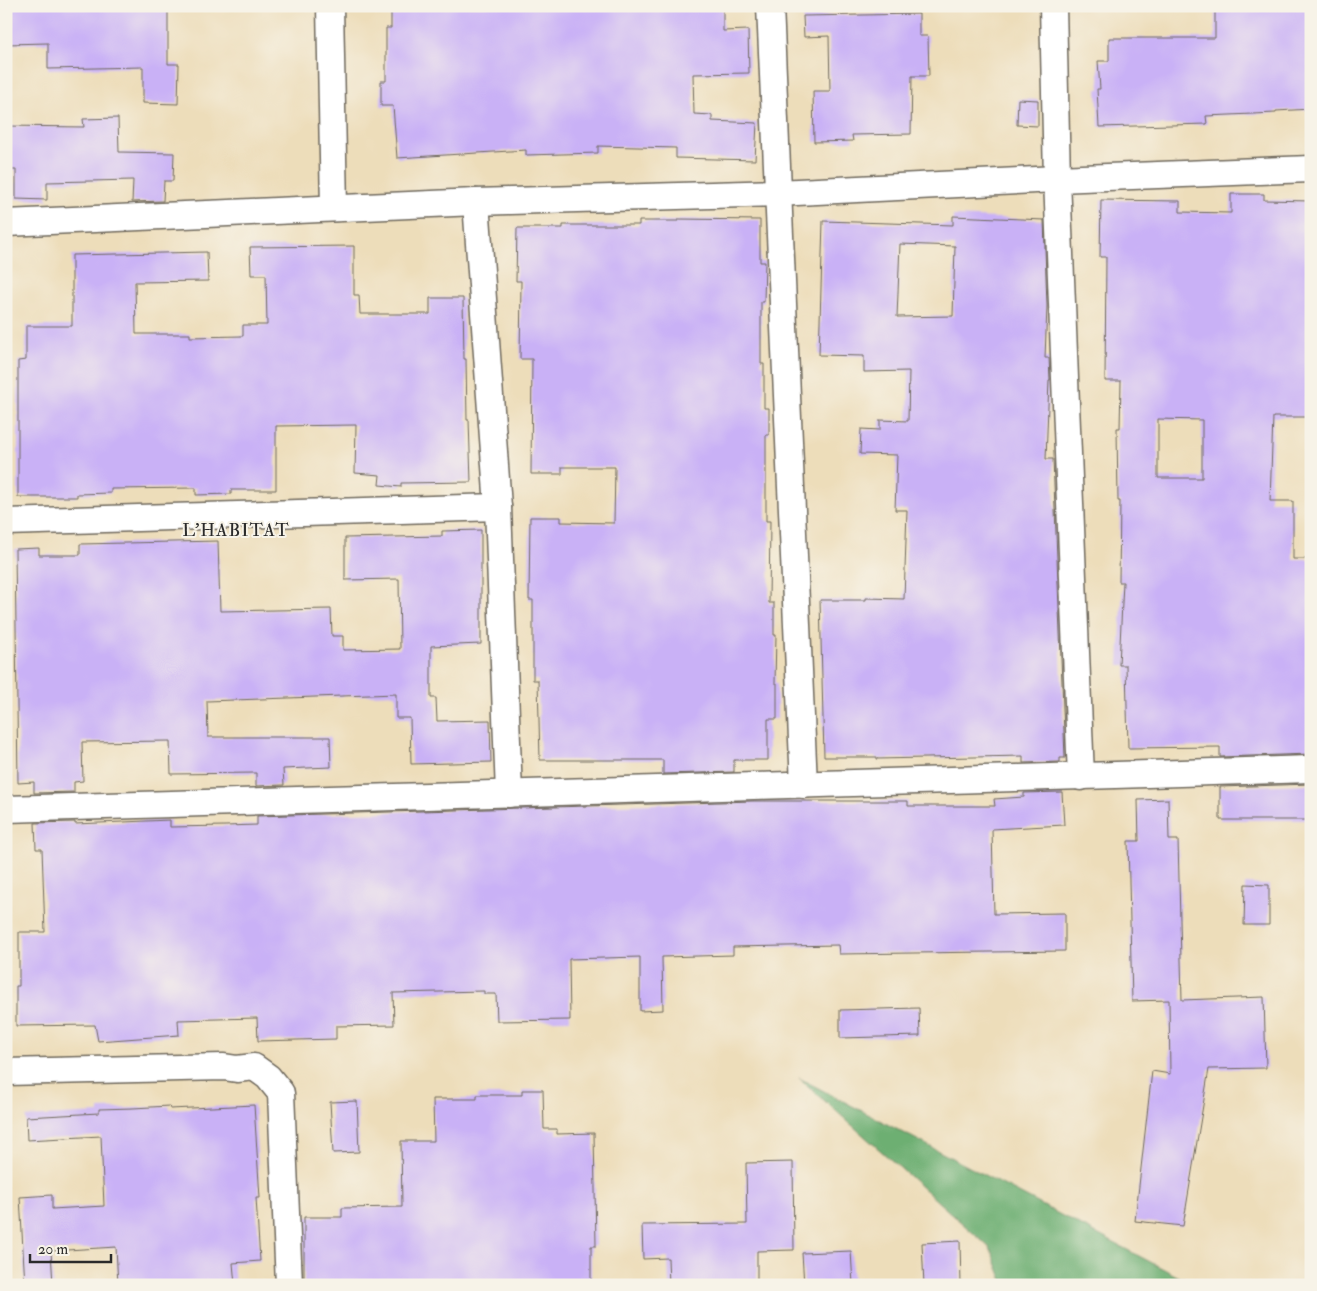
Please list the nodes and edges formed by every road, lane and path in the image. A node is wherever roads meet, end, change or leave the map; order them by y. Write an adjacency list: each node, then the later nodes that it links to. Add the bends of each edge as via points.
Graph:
1 (330, 6): 8 (street)
2 (770, 6): 6 (street)
3 (1053, 6): 5 (street)
4 (1311, 169): 5 (street)
5 (1056, 178): 6 (street); 13 (street)
6 (777, 193): 7 (street); 14 (street)
7 (476, 202): 8 (street); 10 (street)
8 (334, 208): 9 (street)
9 (6, 223)
10 (498, 507): 11 (street); 15 (street)
11 (6, 522)
12 (1311, 769): 13 (street)
13 (1081, 777): 14 (street)
14 (804, 786): 15 (street)
15 (509, 794): 16 (street)
16 (6, 809)
17 (6, 1072): 18 (street, via 254,1067 268,1077 281,1093)
18 (289, 1285)

